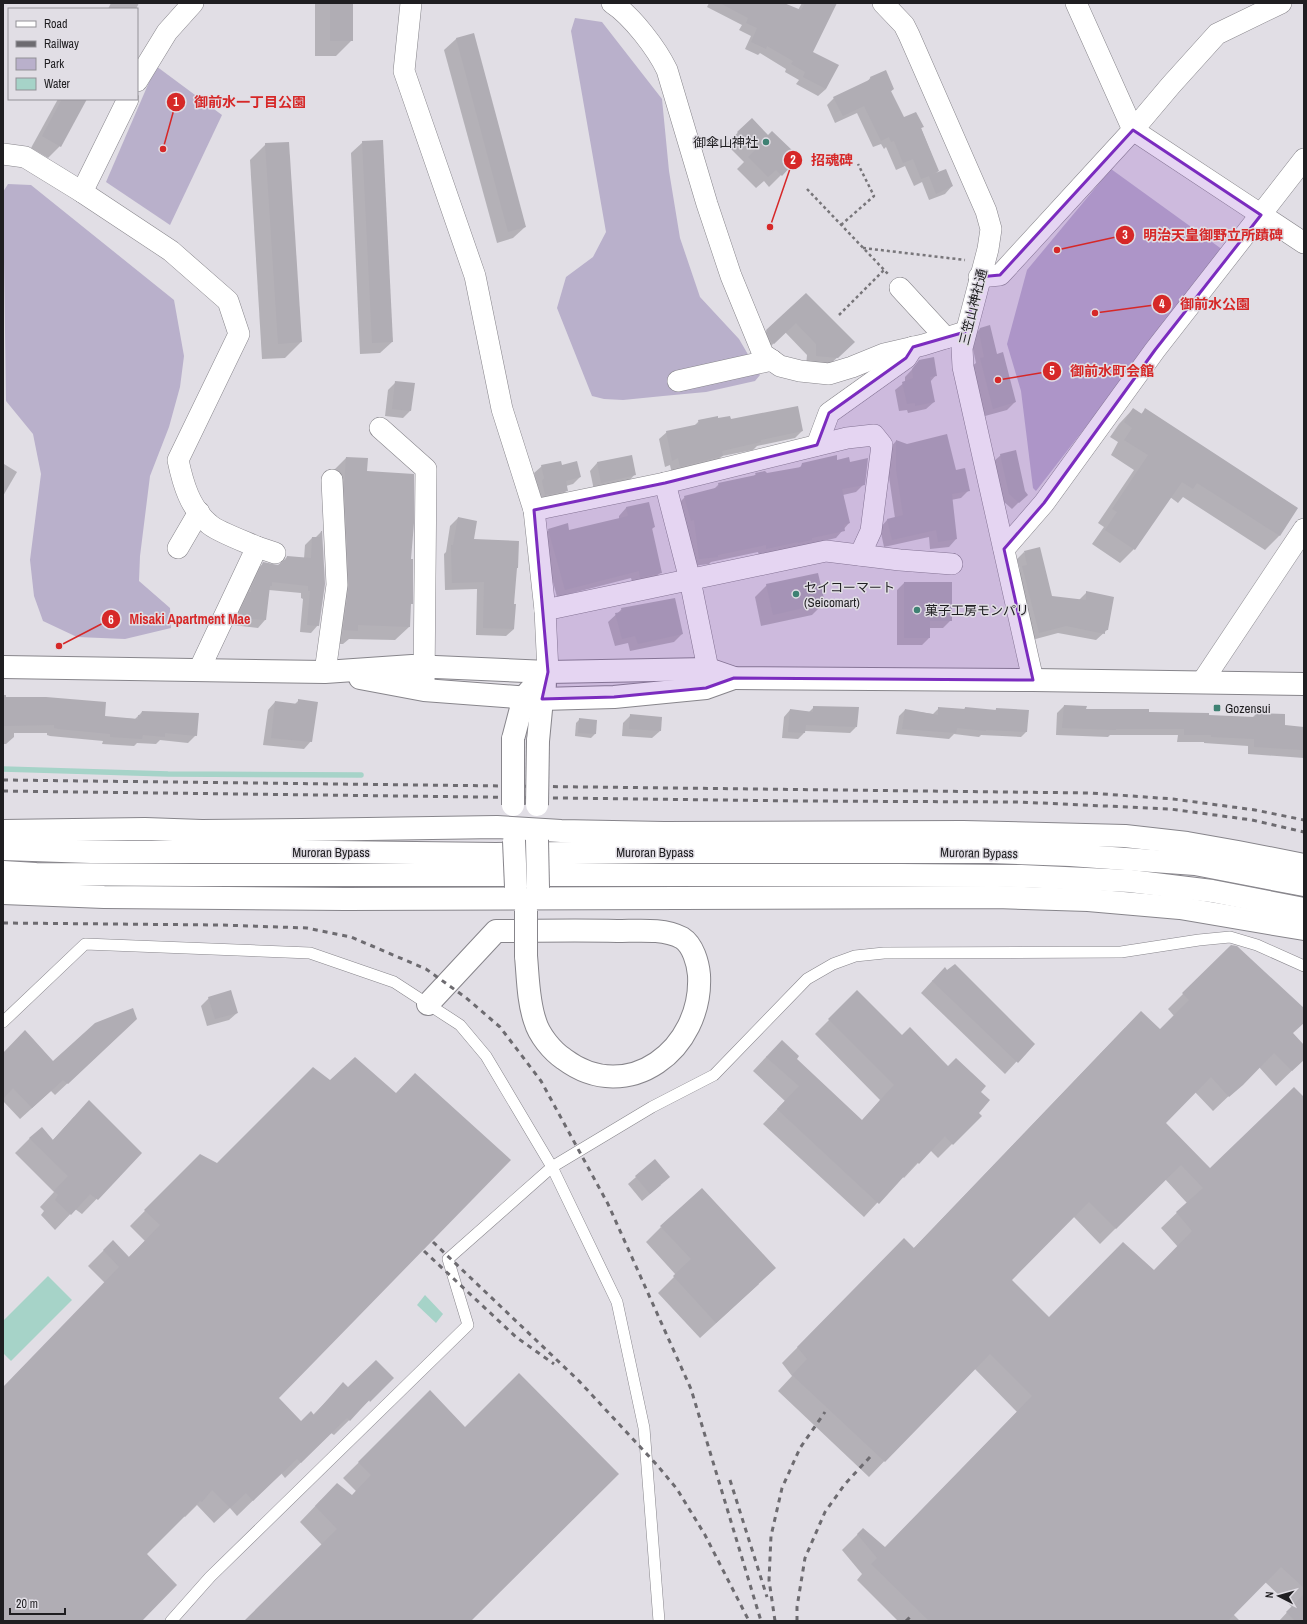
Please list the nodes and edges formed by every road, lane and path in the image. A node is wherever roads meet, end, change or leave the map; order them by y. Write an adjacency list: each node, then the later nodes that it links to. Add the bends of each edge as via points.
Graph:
1 (193, 3): 7 (street, via 167,32)
2 (411, 3): 31 (street, via 404,70 475,276 502,410)
3 (612, 3): 25 (street, via 652,44 667,70 706,204 731,276 763,354)
4 (883, 3): 20 (street, 三笠山神社通, via 904,25 909,35 986,211 991,229)
5 (1076, 3): 9 (street)
6 (1281, 3): 9 (street, via 1217,34)
7 (138, 79)
8 (128, 100): 14 (street)
9 (1133, 130): 15 (street); 20 (street, via 1000,275)
10 (3, 154): 14 (street, via 25,157)
11 (1304, 159): 15 (street)
12 (858, 164): 16 (path, via 874,196)
13 (807, 189): 16 (path)
14 (82, 192): 32 (street, via 171,251 228,301 239,334 178,460 182,481 191,502)
15 (1261, 215): 17 (street); 35 (street, via 1155,350 1044,503)
16 (841, 225): 18 (path)
17 (1304, 244)
18 (863, 248): 19 (path); 20 (path)
19 (884, 270): 21 (path); 22 (path)
20 (982, 270): 23 (street, 三笠山神社通)
21 (900, 288): 23 (street)
22 (839, 315)
23 (956, 335): 24 (street); 35 (street, 三笠山神社通, via 962,348)
24 (913, 347): 25 (street, via 884,354 829,374 800,371 780,366); 28 (street, via 906,358 828,413)
25 (772, 360): 26 (street)
26 (678, 381)
27 (380, 428): 41 (street, via 426,469)
28 (817, 445): 30 (street); 36 (street, via 874,435 882,445 871,531)
29 (332, 480): 44 (street, via 337,585)
30 (665, 483): 31 (street); 38 (street)
31 (534, 510): 39 (street)
32 (199, 512): 34 (street); 43 (street, via 209,525 266,550)
33 (1304, 529): 48 (street)
34 (178, 548)
35 (1004, 549): 47 (street, 三笠山神社通)
36 (860, 555): 37 (street); 38 (street, via 826,551)
37 (952, 564)
38 (690, 580): 39 (street); 42 (street)
39 (545, 610): 45 (street)
40 (3, 667): 43 (main road)
41 (424, 667): 44 (main road); 45 (main road); 50 (street)
42 (708, 668): 45 (main road); 46 (main road)
43 (199, 670): 44 (main road)
44 (325, 672): 50 (main road)
45 (548, 672): 51 (main road)
46 (734, 678): 47 (main road); 51 (main road, via 706,688 614,696)
47 (1033, 680): 48 (main road)
48 (1202, 682): 49 (main road)
49 (1304, 684)
50 (424, 690): 51 (main road)
51 (533, 698): 53 (main road, bridge, via 513,739); 54 (main road, bridge, via 538,741)
52 (3, 831): 53 (main road)
53 (514, 834): 54 (main road); 60 (main road, bridge)
54 (537, 835): 56 (main road, via 561,831 963,832 1125,836 1202,846); 60 (main road, bridge)
55 (3, 849): 58 (main road, Muroran Bypass, via 496,854 991,852 1195,864)
56 (1304, 866)
57 (3, 872): 61 (main road, Muroran Bypass, via 1021,876 1145,883 1212,891)
58 (1304, 885)
59 (3, 893): 60 (main road, via 104,897)
60 (527, 896): 62 (main road, via 996,897 1088,900 1180,908); 64 (main road, bridge, via 526,956 530,1001 535,1022 557,1054 574,1066 593,1074 615,1077 636,1074 656,1064 675,1048 687,1030 700,987 698,968 692,950 684,939 672,934 655,931 588,930 496,931)
61 (1304, 909)
62 (1304, 929)
63 (1304, 966): 66 (lane, via 1257,945 1230,937 1121,952 884,953 855,956 833,964 807,979 714,1075 652,1107)
64 (428, 1004): 65 (lane, via 394,982 310,953 85,944); 66 (lane, via 460,1025 486,1056)
65 (3, 1022)
66 (552, 1167): 67 (lane, via 448,1259 468,1326 210,1577); 68 (lane, via 617,1302 644,1428)
67 (171, 1621)
68 (660, 1621)

